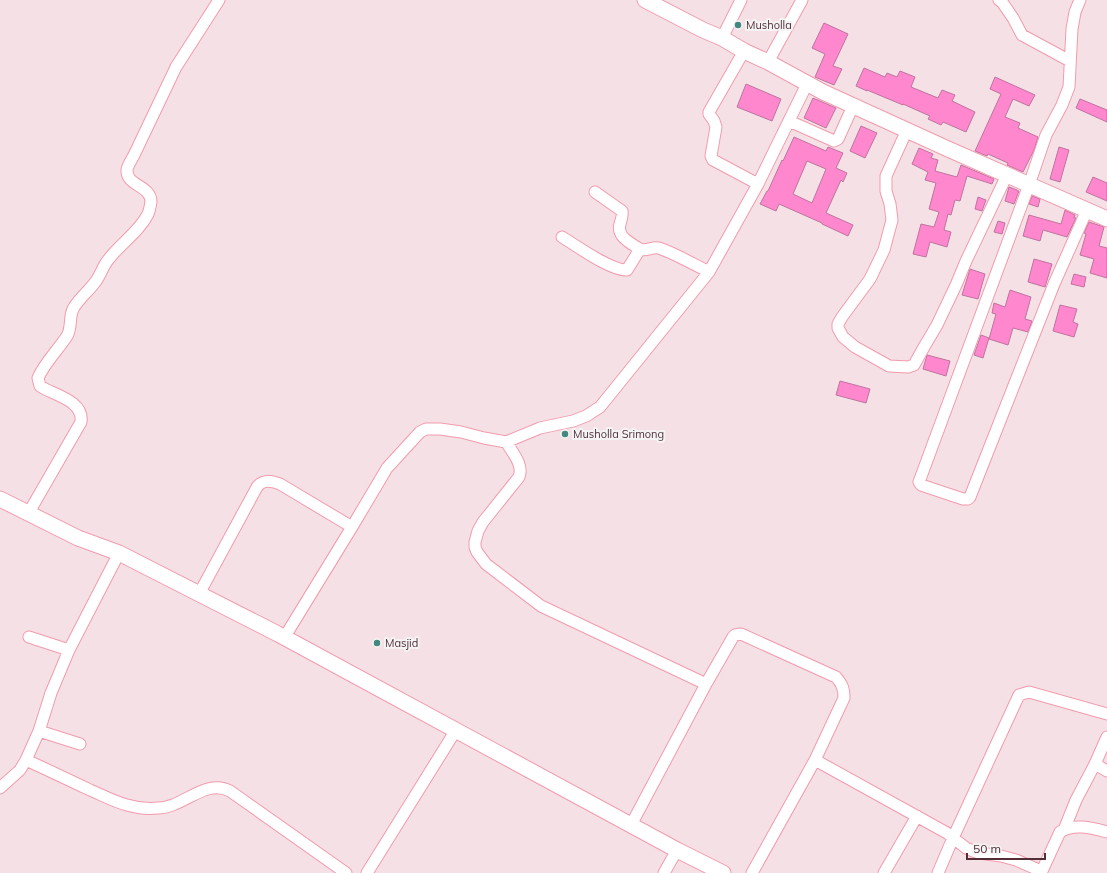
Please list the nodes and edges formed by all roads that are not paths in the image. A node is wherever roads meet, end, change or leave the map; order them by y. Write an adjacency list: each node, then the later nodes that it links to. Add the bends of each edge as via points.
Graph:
1 (219, 0): 26 (street, via 176,67 128,167 131,179 150,195 149,214 107,261 96,282 76,305 70,315 68,334 38,378 40,386 74,404 82,418)
2 (645, 0): 7 (street)
3 (740, 0): 7 (street)
4 (802, 0): 10 (street)
5 (999, 0): 9 (street, via 1022,35)
6 (1080, 0): 9 (street, via 1072,28)
7 (722, 38): 8 (street)
8 (744, 51): 10 (street); 16 (street, via 709,112 716,127 711,156 713,160)
9 (1070, 61): 17 (street, via 1069,87 1046,135)
10 (768, 62): 11 (street)
11 (807, 84): 12 (street); 13 (street)
12 (853, 106): 13 (street, via 838,139 834,141); 14 (street)
13 (789, 121): 16 (street)
14 (908, 130): 15 (street); 15 (street, via 886,176 886,191 892,220 884,250 870,279 838,324 843,337 855,347 889,366 914,365 937,325)
15 (1007, 175): 17 (street)
16 (758, 184): 23 (street)
17 (1029, 184): 19 (street); 19 (street, via 918,482 921,485 963,499 970,497 1054,284)
18 (595, 192): 22 (street, via 622,210 620,233)
19 (1087, 210): 20 (street)
20 (1107, 219)
21 (562, 237): 22 (street, via 610,266 622,270 627,270)
22 (640, 249): 23 (street, via 657,247)
23 (709, 272): 24 (street, via 600,407 573,421 540,428)
24 (506, 442): 27 (street, via 440,428 420,432 386,468); 33 (street, via 521,470 519,477 478,531 475,547 486,564 541,606)
25 (0, 499): 26 (street)
26 (28, 514): 28 (street, via 78,538)
27 (352, 527): 29 (street, via 280,484 263,482 257,487); 31 (street)
28 (119, 553): 29 (street); 32 (street)
29 (199, 594): 31 (street)
30 (29, 637): 32 (street)
31 (284, 638): 35 (street)
32 (69, 650): 36 (street, via 51,692)
33 (706, 684): 40 (street, via 733,637 738,634 836,676 842,684 844,698); 45 (street)
34 (1107, 714): 48 (street, via 1029,692 1020,696)
35 (456, 730): 45 (street); 52 (street)
36 (39, 731): 38 (street); 39 (street)
37 (1107, 736): 41 (street)
38 (80, 744)
39 (26, 760): 43 (street, via 20,770); 51 (street, via 112,800 142,808 160,808 175,804 203,790 223,788)
40 (816, 760): 44 (street); 55 (street)
41 (1095, 764): 42 (street); 46 (street)
42 (1107, 771)
43 (0, 788)
44 (918, 816): 48 (street); 56 (street)
45 (631, 825): 49 (street)
46 (1064, 830): 47 (street, via 1086,827); 50 (street, via 1060,832)
47 (1107, 832)
48 (953, 838): 50 (street, via 973,851 1016,860); 57 (street)
49 (677, 850): 53 (street); 54 (street)
50 (1041, 872)
51 (346, 873)
52 (366, 873)
53 (664, 873)
54 (720, 873)
55 (752, 873)
56 (884, 873)
57 (938, 873)

